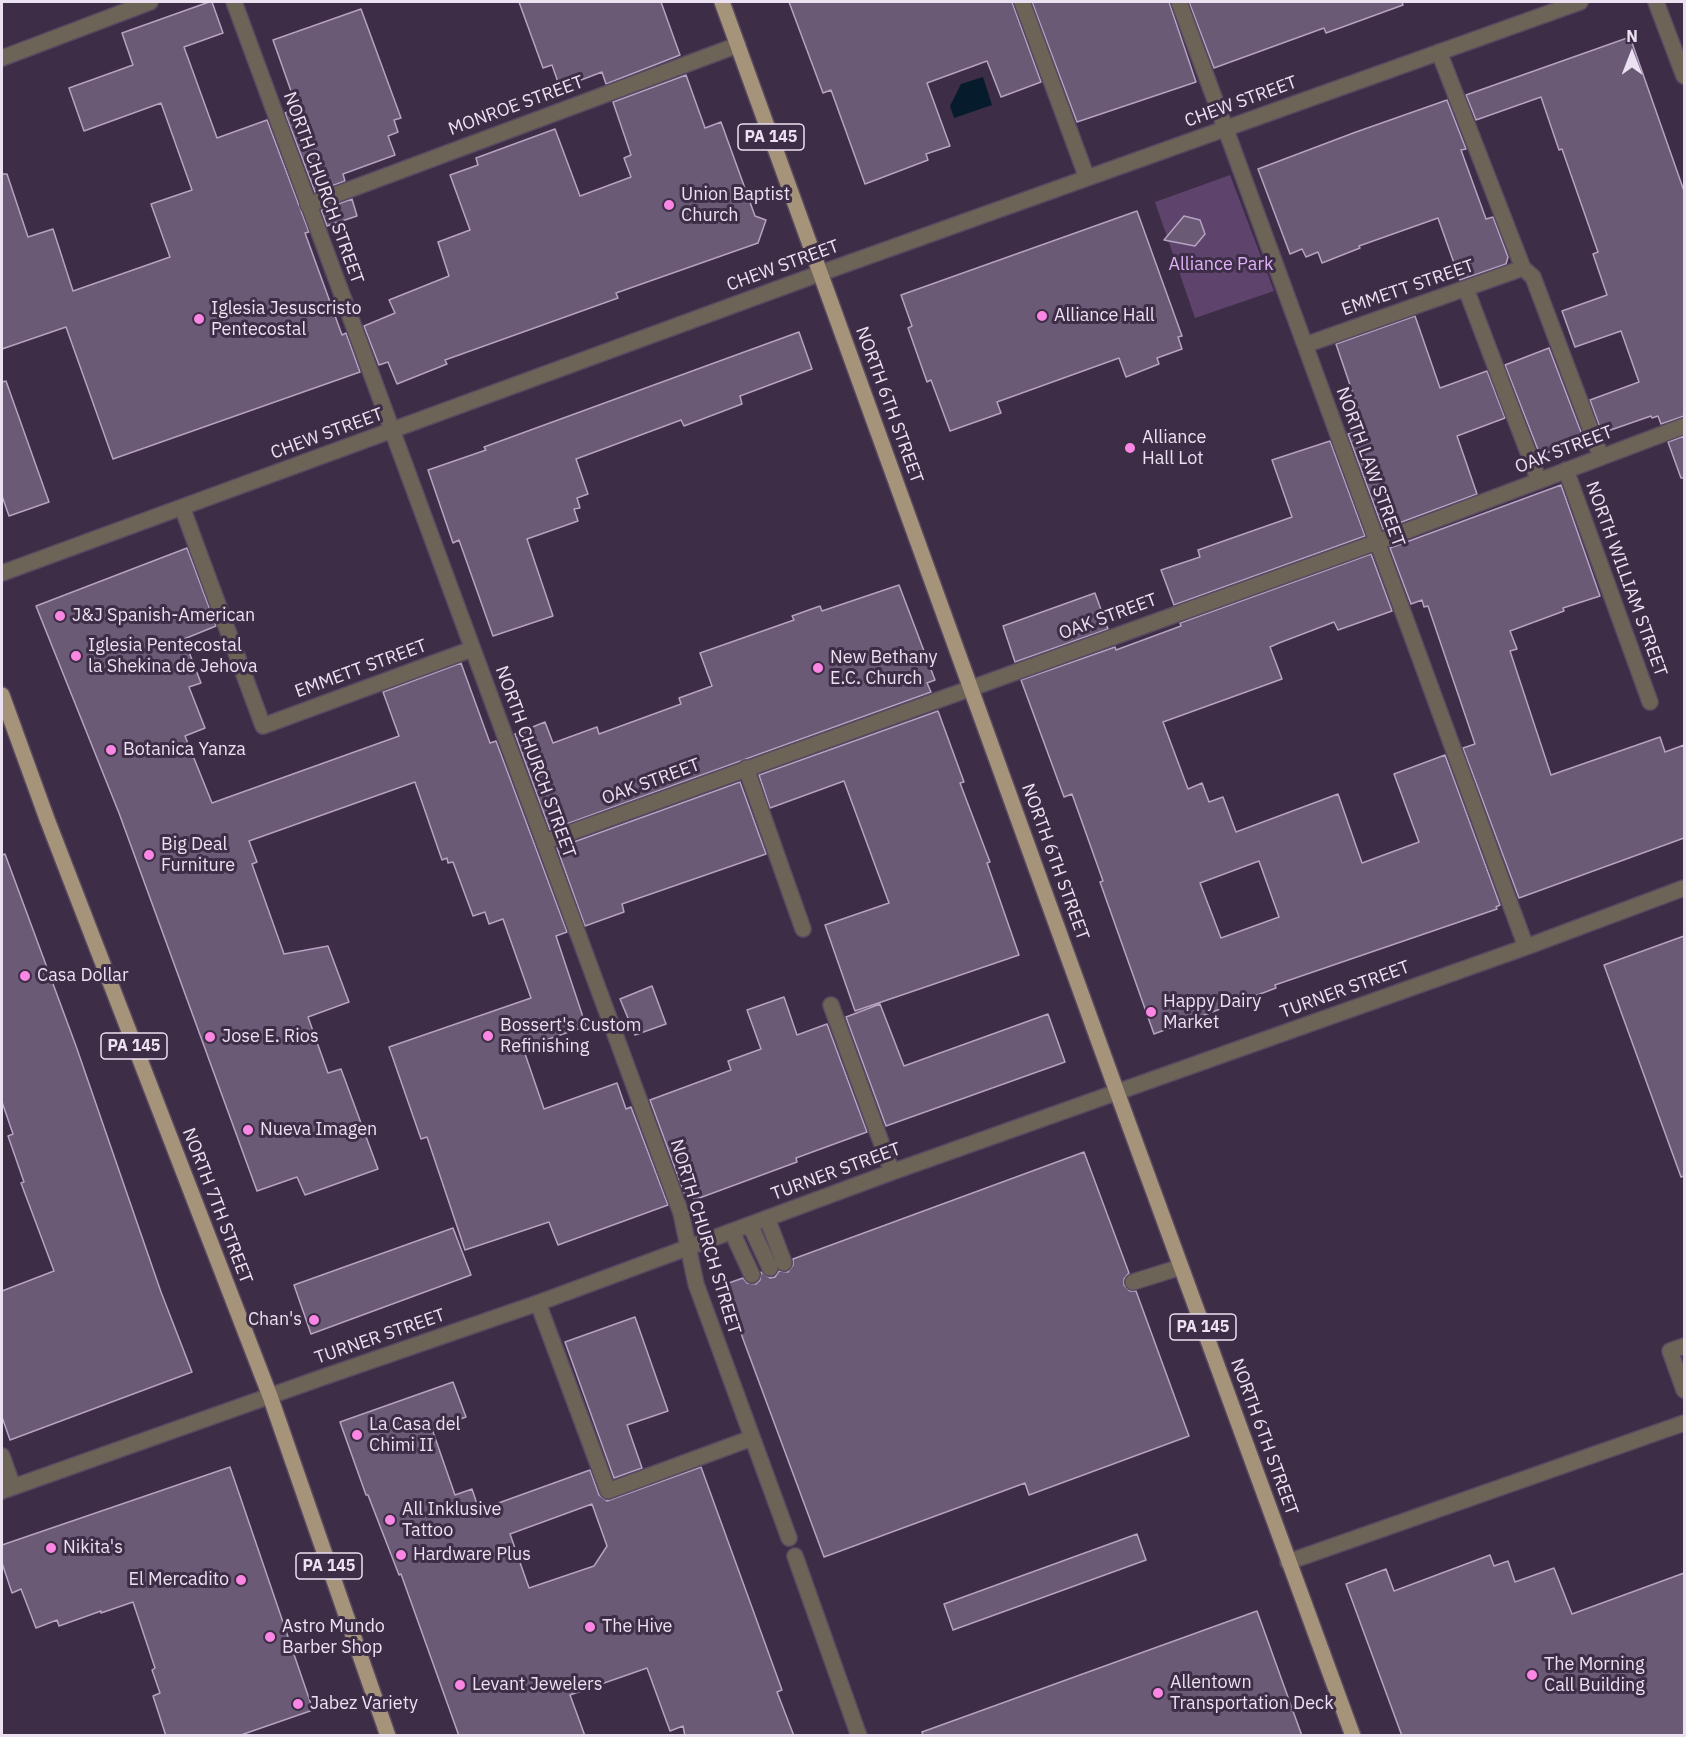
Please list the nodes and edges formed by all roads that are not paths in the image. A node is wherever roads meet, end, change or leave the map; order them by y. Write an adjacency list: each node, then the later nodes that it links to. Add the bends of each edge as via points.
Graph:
1 (150, 2): 10 (street)
2 (234, 2): 14 (street, NORTH CHURCH STREET)
3 (722, 2): 8 (main road, NORTH 6TH STREET / PA 145)
4 (1022, 2): 13 (street)
5 (1179, 2): 12 (street, NORTH LAW STREET)
6 (1580, 2): 9 (street, CHEW STREET)
7 (1656, 2): 11 (street)
8 (738, 45): 14 (street, MONROE STREET); 16 (main road, NORTH 6TH STREET / PA 145)
9 (1439, 52): 12 (street, CHEW STREET); 15 (street)
10 (2, 58)
11 (1684, 75)
12 (1225, 128): 13 (street, CHEW STREET); 18 (street, NORTH LAW STREET)
13 (1086, 178): 16 (street, CHEW STREET)
14 (308, 205): 20 (street, NORTH CHURCH STREET)
15 (1523, 267): 17 (street, EMMETT STREET); 21 (street, via 1533,277)
16 (821, 273): 20 (street, CHEW STREET); 28 (main road, NORTH 6TH STREET / PA 145)
17 (1466, 288): 18 (street, EMMETT STREET); 23 (street)
18 (1305, 345): 25 (street, NORTH LAW STREET)
19 (1684, 426): 21 (street, OAK STREET)
20 (391, 431): 24 (street, CHEW STREET); 27 (street, NORTH CHURCH STREET)
21 (1601, 457): 22 (street, OAK STREET)
22 (1566, 470): 23 (street, OAK STREET); 30 (street, NORTH WILLIAM STREET)
23 (1539, 481): 25 (street, OAK STREET)
24 (182, 507): 26 (street, CHEW STREET); 27 (street, EMMETT STREET, via 263,726)
25 (1377, 542): 28 (street, OAK STREET); 35 (street, NORTH LAW STREET)
26 (2, 573)
27 (472, 649): 32 (street, NORTH CHURCH STREET)
28 (971, 687): 31 (street, OAK STREET); 37 (main road, NORTH 6TH STREET / PA 145)
29 (2, 695): 49 (main road, NORTH 7TH STREET / PA 145)
30 (1650, 702)
31 (746, 768): 32 (street, OAK STREET); 34 (street)
32 (544, 842): 42 (street, NORTH CHURCH STREET, via 681,1213)
33 (1684, 888): 35 (street, TURNER STREET)
34 (803, 929)
35 (1526, 947): 37 (street, TURNER STREET)
36 (831, 1005): 38 (street)
37 (1117, 1092): 38 (street, TURNER STREET); 43 (main road, NORTH 6TH STREET / PA 145)
38 (892, 1172): 39 (street, TURNER STREET)
39 (767, 1218): 40 (street, TURNER STREET); 40 (street, via 777,1265)
40 (750, 1225): 41 (street, TURNER STREET)
41 (732, 1232): 42 (street, TURNER STREET); 44 (street)
42 (689, 1248): 46 (street, TURNER STREET); 51 (street, NORTH CHURCH STREET, via 696,1284)
43 (1181, 1267): 45 (street); 56 (main road, NORTH 6TH STREET / PA 145)
44 (752, 1275)
45 (1133, 1282)
46 (538, 1304): 49 (street, TURNER STREET); 51 (street, via 608,1491)
47 (1677, 1348): 48 (street)
48 (1684, 1390)
49 (270, 1396): 53 (street, TURNER STREET); 57 (main road, NORTH 7TH STREET / PA 145)
50 (1684, 1423): 56 (street)
51 (752, 1438): 54 (street, NORTH CHURCH STREET)
52 (2, 1456): 53 (street)
53 (7, 1489)
54 (789, 1538)
55 (795, 1556): 58 (street)
56 (1288, 1562): 59 (main road, NORTH 6TH STREET / PA 145)
57 (388, 1736)
58 (859, 1736)
59 (1353, 1736)

